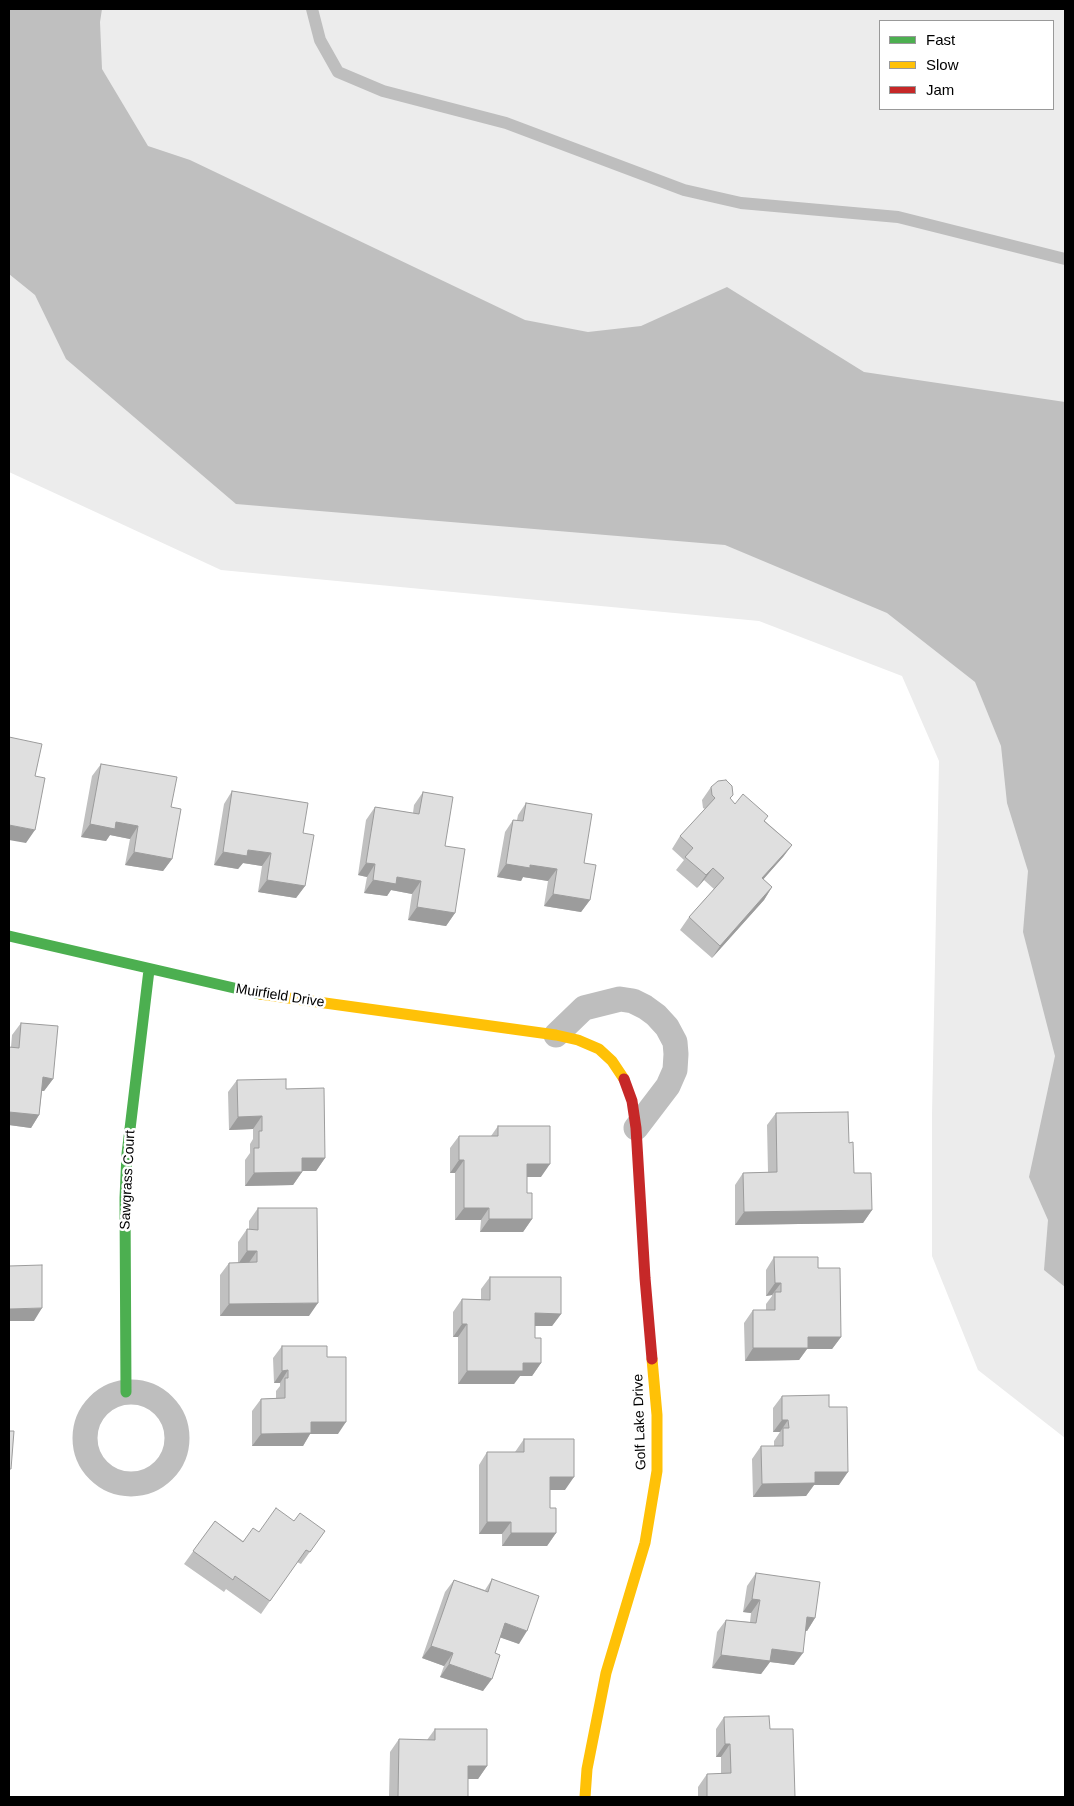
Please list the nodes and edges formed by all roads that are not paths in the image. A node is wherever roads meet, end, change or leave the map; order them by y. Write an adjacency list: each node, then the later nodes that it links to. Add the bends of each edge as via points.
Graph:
1 (312, 9): 2 (lane, via 320,40 338,72 383,91 506,123 684,190 741,203 898,217)
2 (1065, 259)
3 (9, 936): 4 (street, Muirfield Drive)
4 (149, 970): 5 (street, Muirfield Drive, via 260,994); 7 (street, Sawgrass Court, via 127,1154)
5 (556, 1035): 6 (street, Muirfield Drive, via 598,1049 612,1061 628,1088); 6 (street, via 584,1008 620,999 645,1007 667,1027 675,1042 674,1070 668,1086)
6 (636, 1128): 8 (street, Golf Lake Drive, via 657,1415 657,1471 645,1543 606,1673 587,1769)
7 (126, 1392)
8 (585, 1797)

